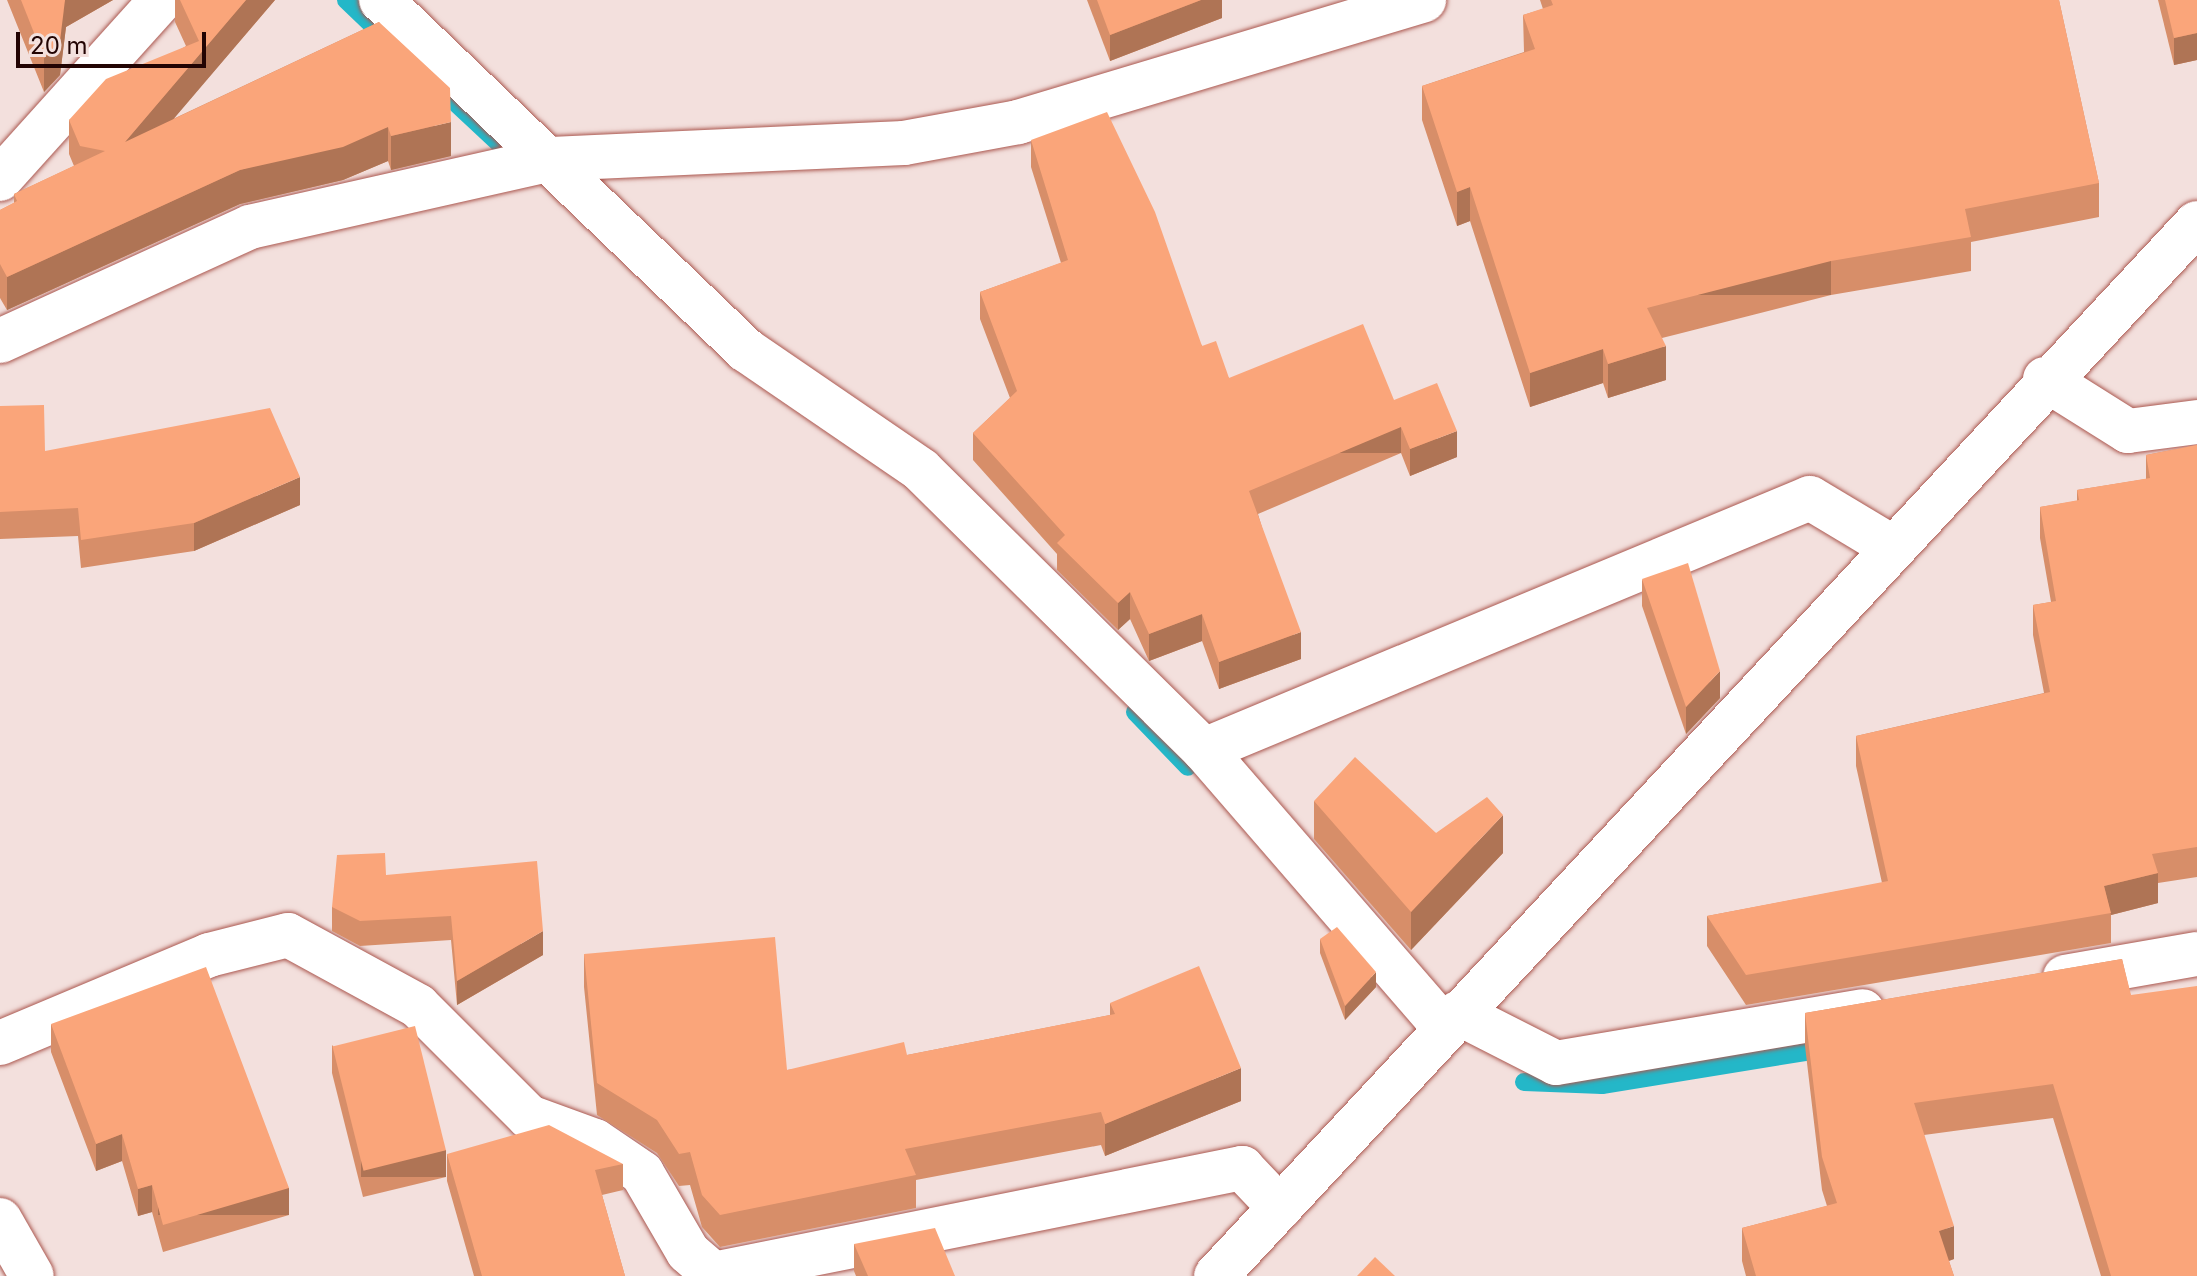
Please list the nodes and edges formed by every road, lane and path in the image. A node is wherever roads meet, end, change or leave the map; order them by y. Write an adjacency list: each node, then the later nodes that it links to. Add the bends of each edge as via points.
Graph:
1 (161, 0): 5 (street)
2 (381, 0): 4 (street)
3 (1424, 0): 4 (street, via 1157,86 904,143)
4 (551, 159): 7 (street, via 250,227); 11 (street, via 746,350 921,470)
5 (0, 179)
6 (2197, 223): 8 (street)
7 (0, 341)
8 (2045, 379): 9 (street, via 2128,431); 10 (street)
9 (2197, 422)
10 (1892, 547): 11 (street, via 1810,498); 15 (street)
11 (1204, 750): 15 (street)
12 (2197, 954): 13 (street)
13 (2025, 983)
14 (1900, 1005): 15 (street, via 1556,1063)
15 (1451, 1020): 17 (street)
16 (0, 1043): 17 (street, via 209,955 288,935 418,1006 529,1117 595,1141 642,1173 688,1252 713,1274 1242,1168)
17 (1280, 1208): 20 (street)
18 (0, 1220): 19 (street)
19 (32, 1276)
20 (1216, 1276)

